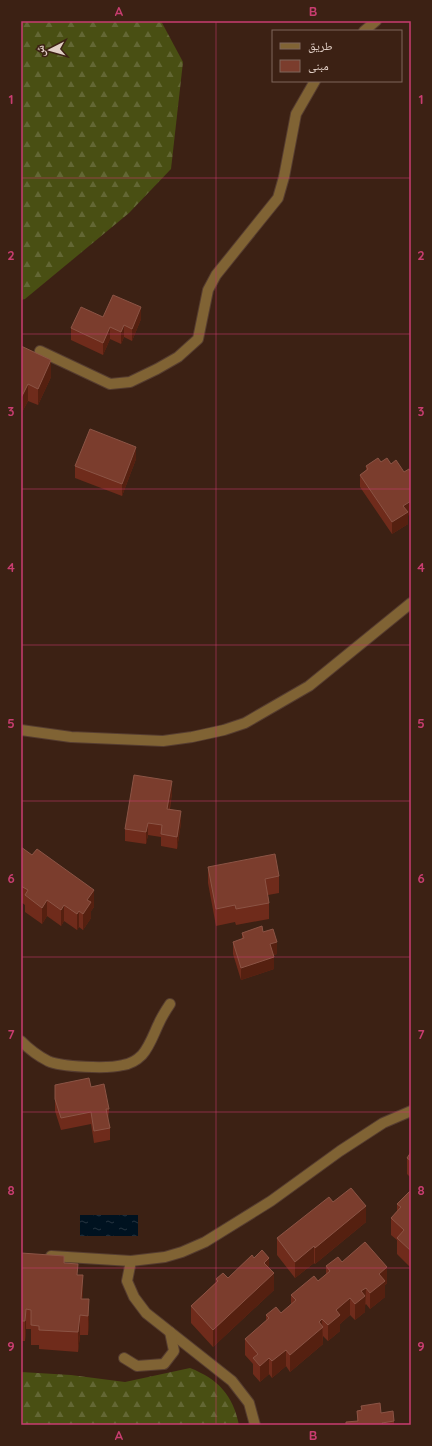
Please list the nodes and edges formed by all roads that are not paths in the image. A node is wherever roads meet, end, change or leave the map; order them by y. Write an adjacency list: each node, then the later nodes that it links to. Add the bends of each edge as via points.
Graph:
1 (376, 21): 2 (street)
2 (365, 30)
3 (313, 82): 4 (street, via 296,114 278,198 213,280 208,290 198,339 178,357 157,369 130,382 110,384)
4 (40, 351)
5 (411, 603): 6 (street, via 309,686 245,723 224,730 163,741 71,737)
6 (21, 730)
7 (170, 1004): 8 (street, via 142,1055 135,1061 123,1065 78,1066 48,1061 28,1048)
8 (21, 1040)
9 (411, 1111): 11 (street, via 383,1123 270,1201 205,1242 171,1255)
10 (40, 1256): 11 (street)
11 (132, 1261): 12 (street, via 127,1281 134,1297 146,1313)
12 (170, 1332): 13 (street, via 174,1351 164,1364 137,1366); 14 (street, via 232,1381 249,1403)
13 (124, 1358)
14 (255, 1425)

